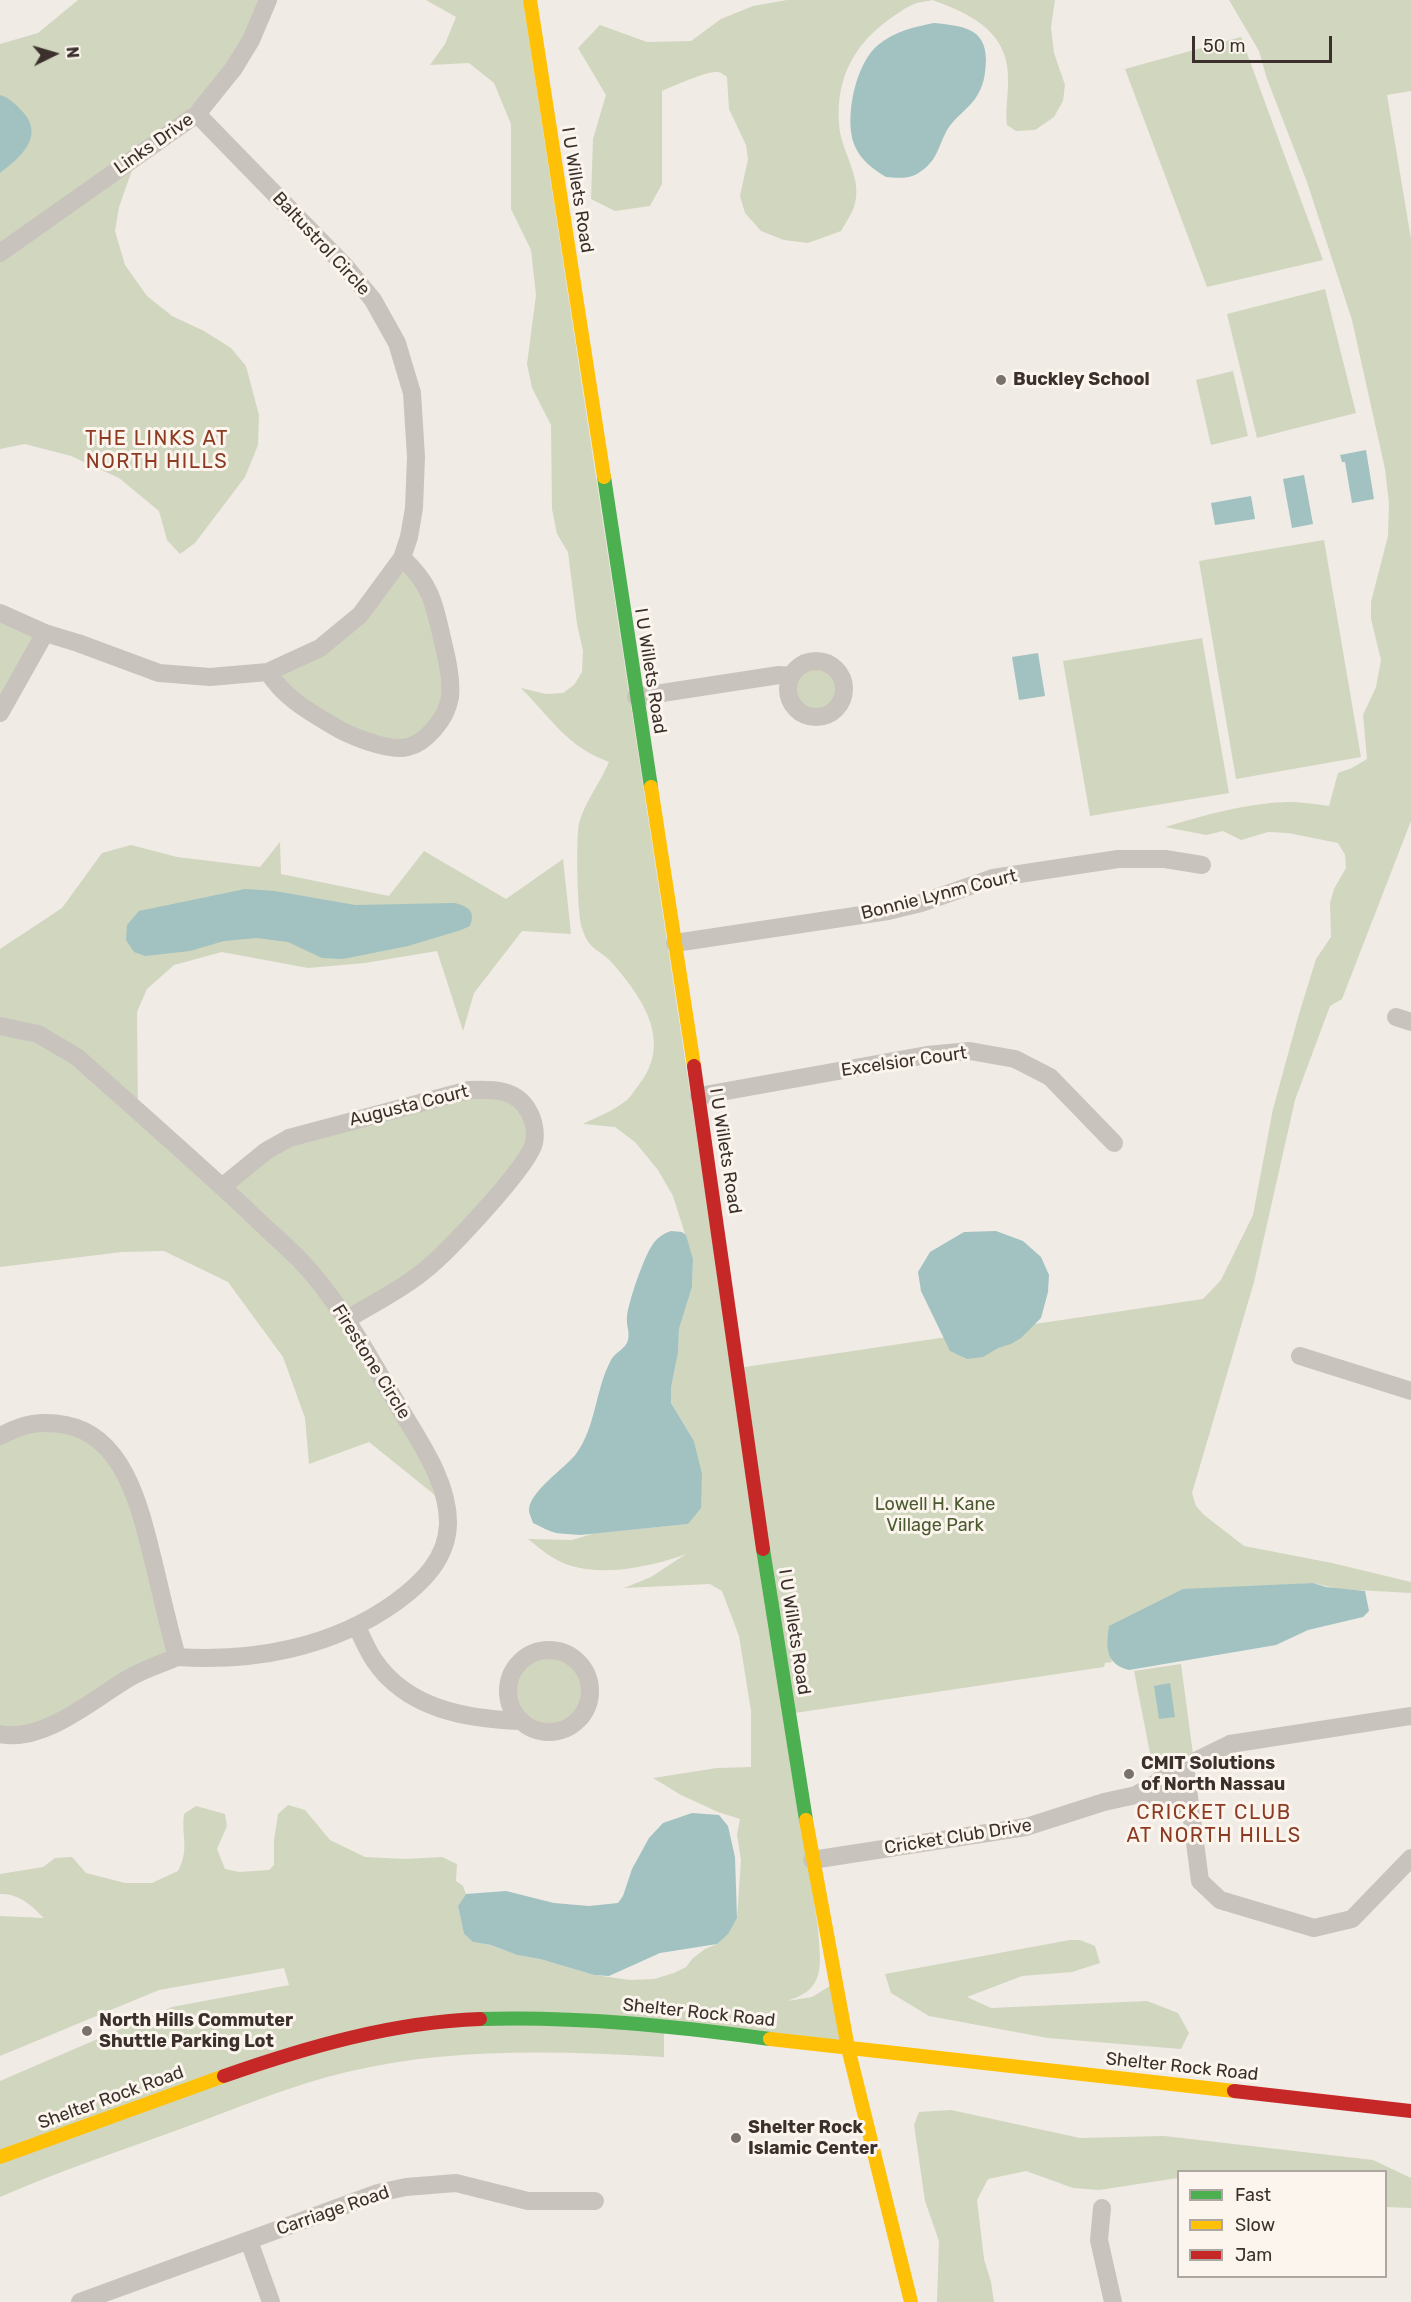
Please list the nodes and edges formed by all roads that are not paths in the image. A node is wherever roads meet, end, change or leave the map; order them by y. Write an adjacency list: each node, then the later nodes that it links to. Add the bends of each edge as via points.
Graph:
1 (268, 0): 3 (street, Links Drive, via 234,68)
2 (530, 0): 10 (street, I U Willets Road)
3 (197, 114): 4 (street, Links Drive); 5 (street, Baltustrol Circle, via 345,266 373,300 397,343 412,393 416,458 414,508)
4 (0, 253)
5 (402, 558): 8 (street, Baltustrol Circle, via 360,615 320,648); 8 (street, via 426,584 437,612 449,680 450,697 442,720 426,738 408,747 387,747 341,731 277,687)
6 (0, 613): 7 (street, Baltustrol Circle)
7 (45, 633): 8 (street, Baltustrol Circle, via 159,673 210,677); 11 (street)
8 (268, 672)
9 (790, 676): 10 (street)
10 (636, 697): 13 (street, I U Willets Road)
11 (0, 713)
12 (1202, 865): 13 (street, Bonnie Lynm Court, via 1165,859 1119,859 993,878 888,911)
13 (675, 943): 15 (street, I U Willets Road)
14 (0, 1026): 17 (street, Firestone Circle, via 38,1034 77,1058)
15 (699, 1096): 16 (street, Excelsior Court, via 927,1055 970,1051 1015,1059 1050,1077); 31 (street, I U Willets Road, via 763,1552)
16 (1114, 1143)
17 (222, 1187): 18 (street, Firestone Circle, via 301,1261); 18 (street, Augusta Court, via 266,1151 289,1138 469,1090 497,1089 519,1099 534,1122 534,1143 525,1162 423,1272)
18 (346, 1320): 22 (street, Firestone Circle, via 435,1473 446,1504 448,1524 444,1546 432,1571 405,1596)
19 (1300, 1356): 20 (street)
20 (1411, 1391)
21 (0, 1436): 23 (street, via 32,1422 50,1422 86,1431 106,1446 130,1482 142,1515)
22 (357, 1627): 23 (street, Firestone Circle, via 257,1656); 25 (street, via 373,1660 412,1697 464,1716)
23 (177, 1657): 26 (street, Firestone Circle, via 132,1676 46,1728 26,1734)
24 (1411, 1716): 27 (street, Cricket Club Drive, via 1230,1744)
25 (521, 1721): 25 (street, via 531,1728 554,1732 577,1721 590,1699 590,1685 579,1662 568,1654 543,1650 519,1663 508,1688 509,1701)
26 (0, 1734)
27 (1185, 1766): 28 (street, Cricket Club Drive); 29 (street)
28 (1136, 1795): 29 (street, Cricket Club Drive, via 1175,1801); 31 (street, Cricket Club Drive, via 1005,1832)
29 (1190, 1812): 30 (street, via 1200,1881 1220,1900 1314,1928 1352,1919)
30 (1411, 1858)
31 (812, 1860): 32 (street, I U Willets Road)
32 (848, 2048): 33 (street, Shelter Rock Road); 34 (street, Shelter Rock Road, via 664,2025 567,2019 424,2024 325,2043 267,2060); 40 (street, I U Willets Road)
33 (1411, 2111)
34 (0, 2157)
35 (595, 2200): 37 (street, Carriage Road, via 528,2201 468,2185 437,2183 378,2193)
36 (1101, 2208): 41 (street, via 1099,2240)
37 (249, 2241): 38 (street, Carriage Road); 39 (street)
38 (80, 2302)
39 (271, 2302)
40 (910, 2302)
41 (1113, 2302)

